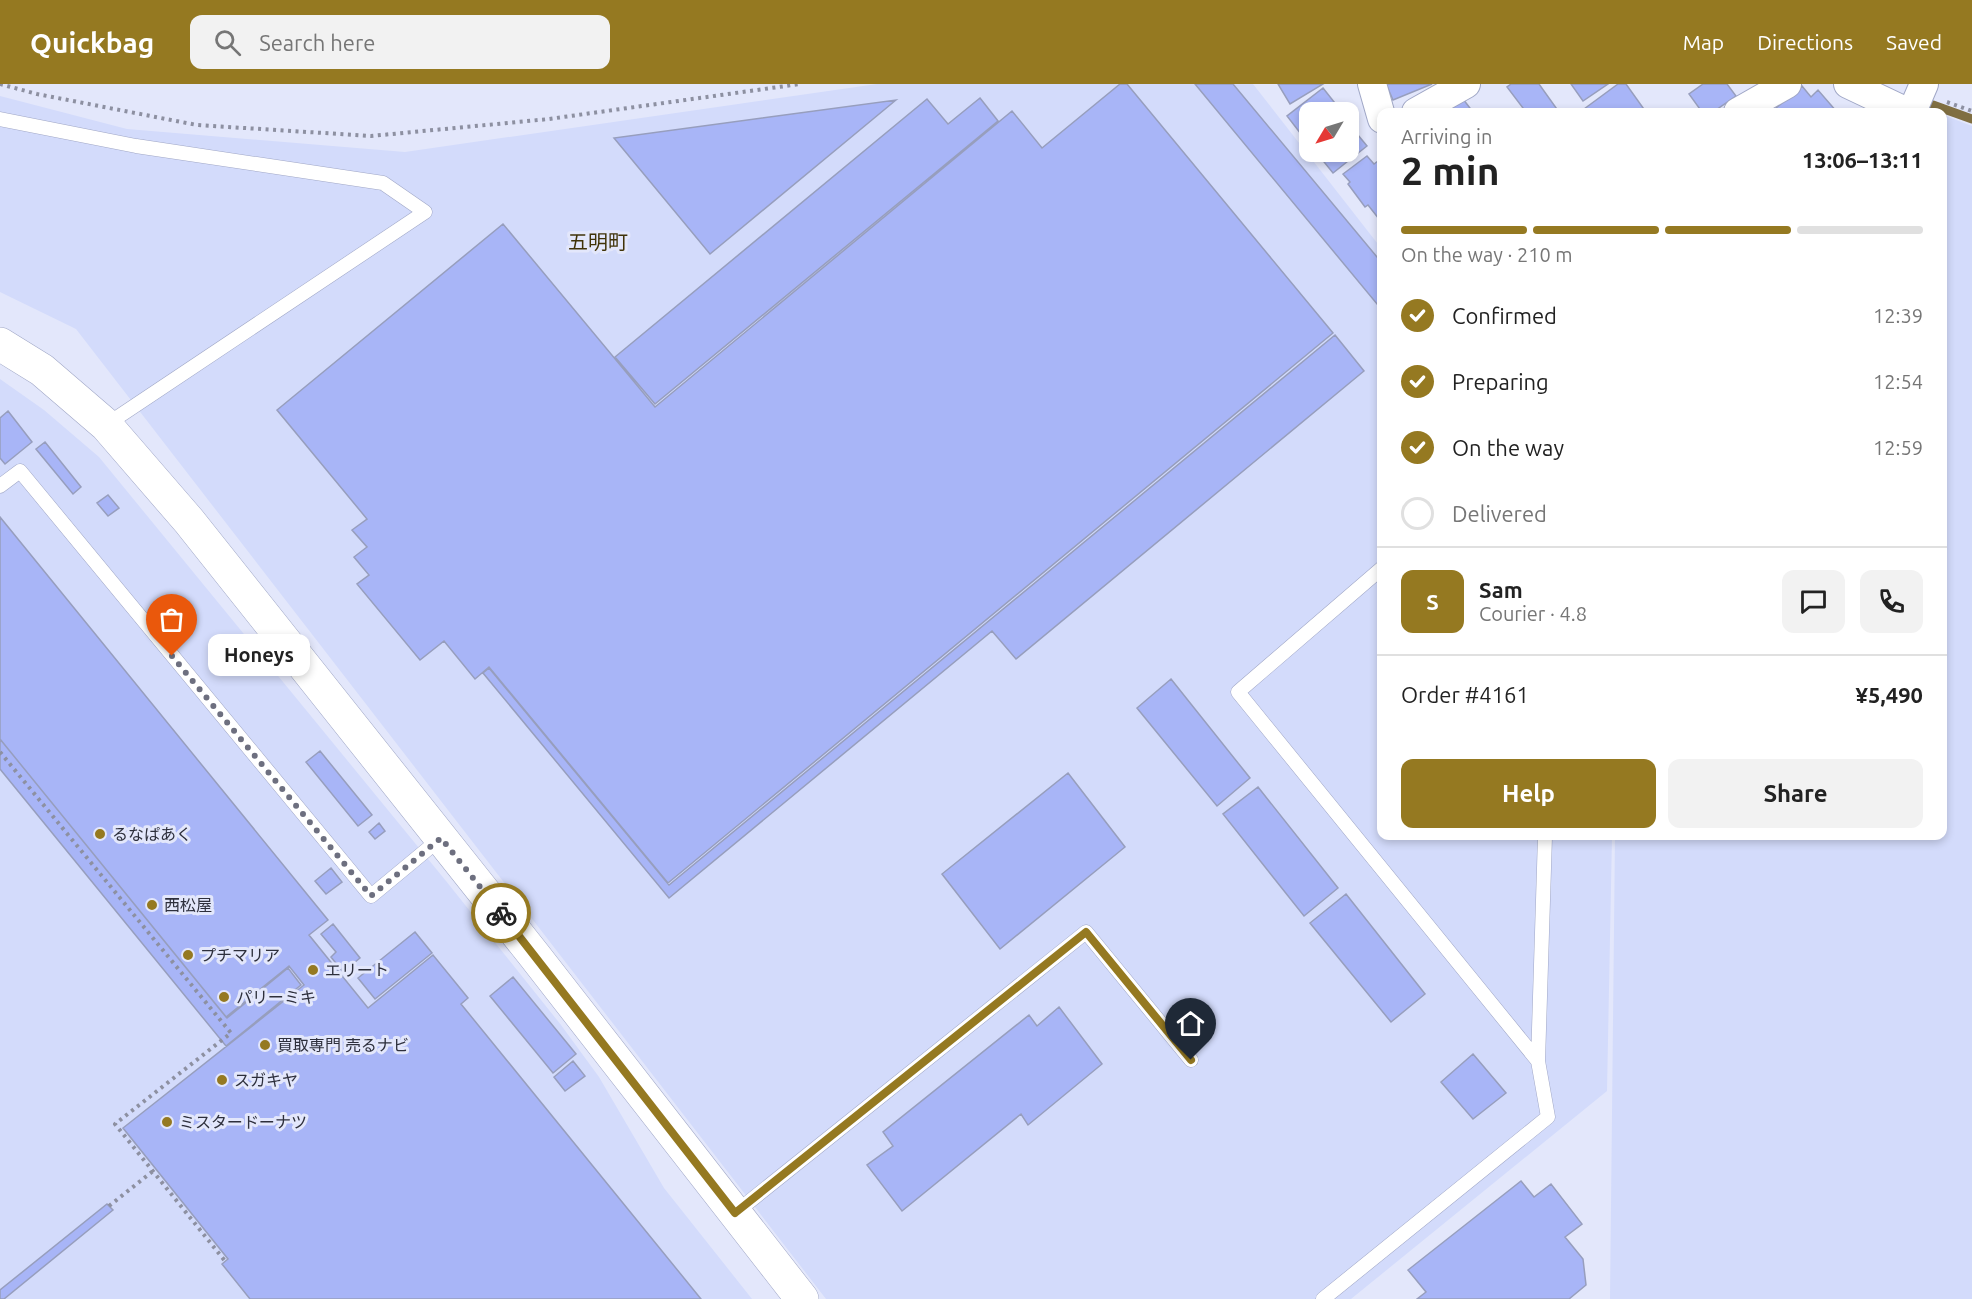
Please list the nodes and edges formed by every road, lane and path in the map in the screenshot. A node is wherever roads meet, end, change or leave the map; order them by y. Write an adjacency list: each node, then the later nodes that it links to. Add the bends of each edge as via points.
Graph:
1 (0, 84): 2 (path, via 197,125 372,136 549,119)
2 (800, 84)
3 (1372, 84): 8 (street)
4 (1466, 84): 9 (street)
5 (1787, 84): 10 (street)
6 (1848, 84): 11 (street)
7 (1924, 84): 12 (street)
8 (1379, 108)
9 (1423, 108)
10 (1745, 108)
11 (1899, 108)
12 (1914, 108)
13 (0, 119): 15 (lane, via 136,146 383,183 425,212)
14 (0, 344): 15 (street, via 42,370)
15 (106, 425): 19 (street, via 189,521)
16 (0, 486): 19 (lane, via 20,471 371,896)
17 (1377, 572): 22 (lane, via 1238,692)
18 (0, 752): 23 (path, via 231,1033 115,1124)
19 (441, 838): 25 (street)
20 (1545, 840): 22 (lane)
21 (1191, 1060): 25 (lane, via 1086,932)
22 (1538, 1061): 28 (lane, via 1548,1117)
23 (153, 1171): 24 (path); 26 (path)
24 (110, 1206)
25 (735, 1213): 27 (street)
26 (225, 1261)
27 (802, 1299)
28 (1323, 1299)

